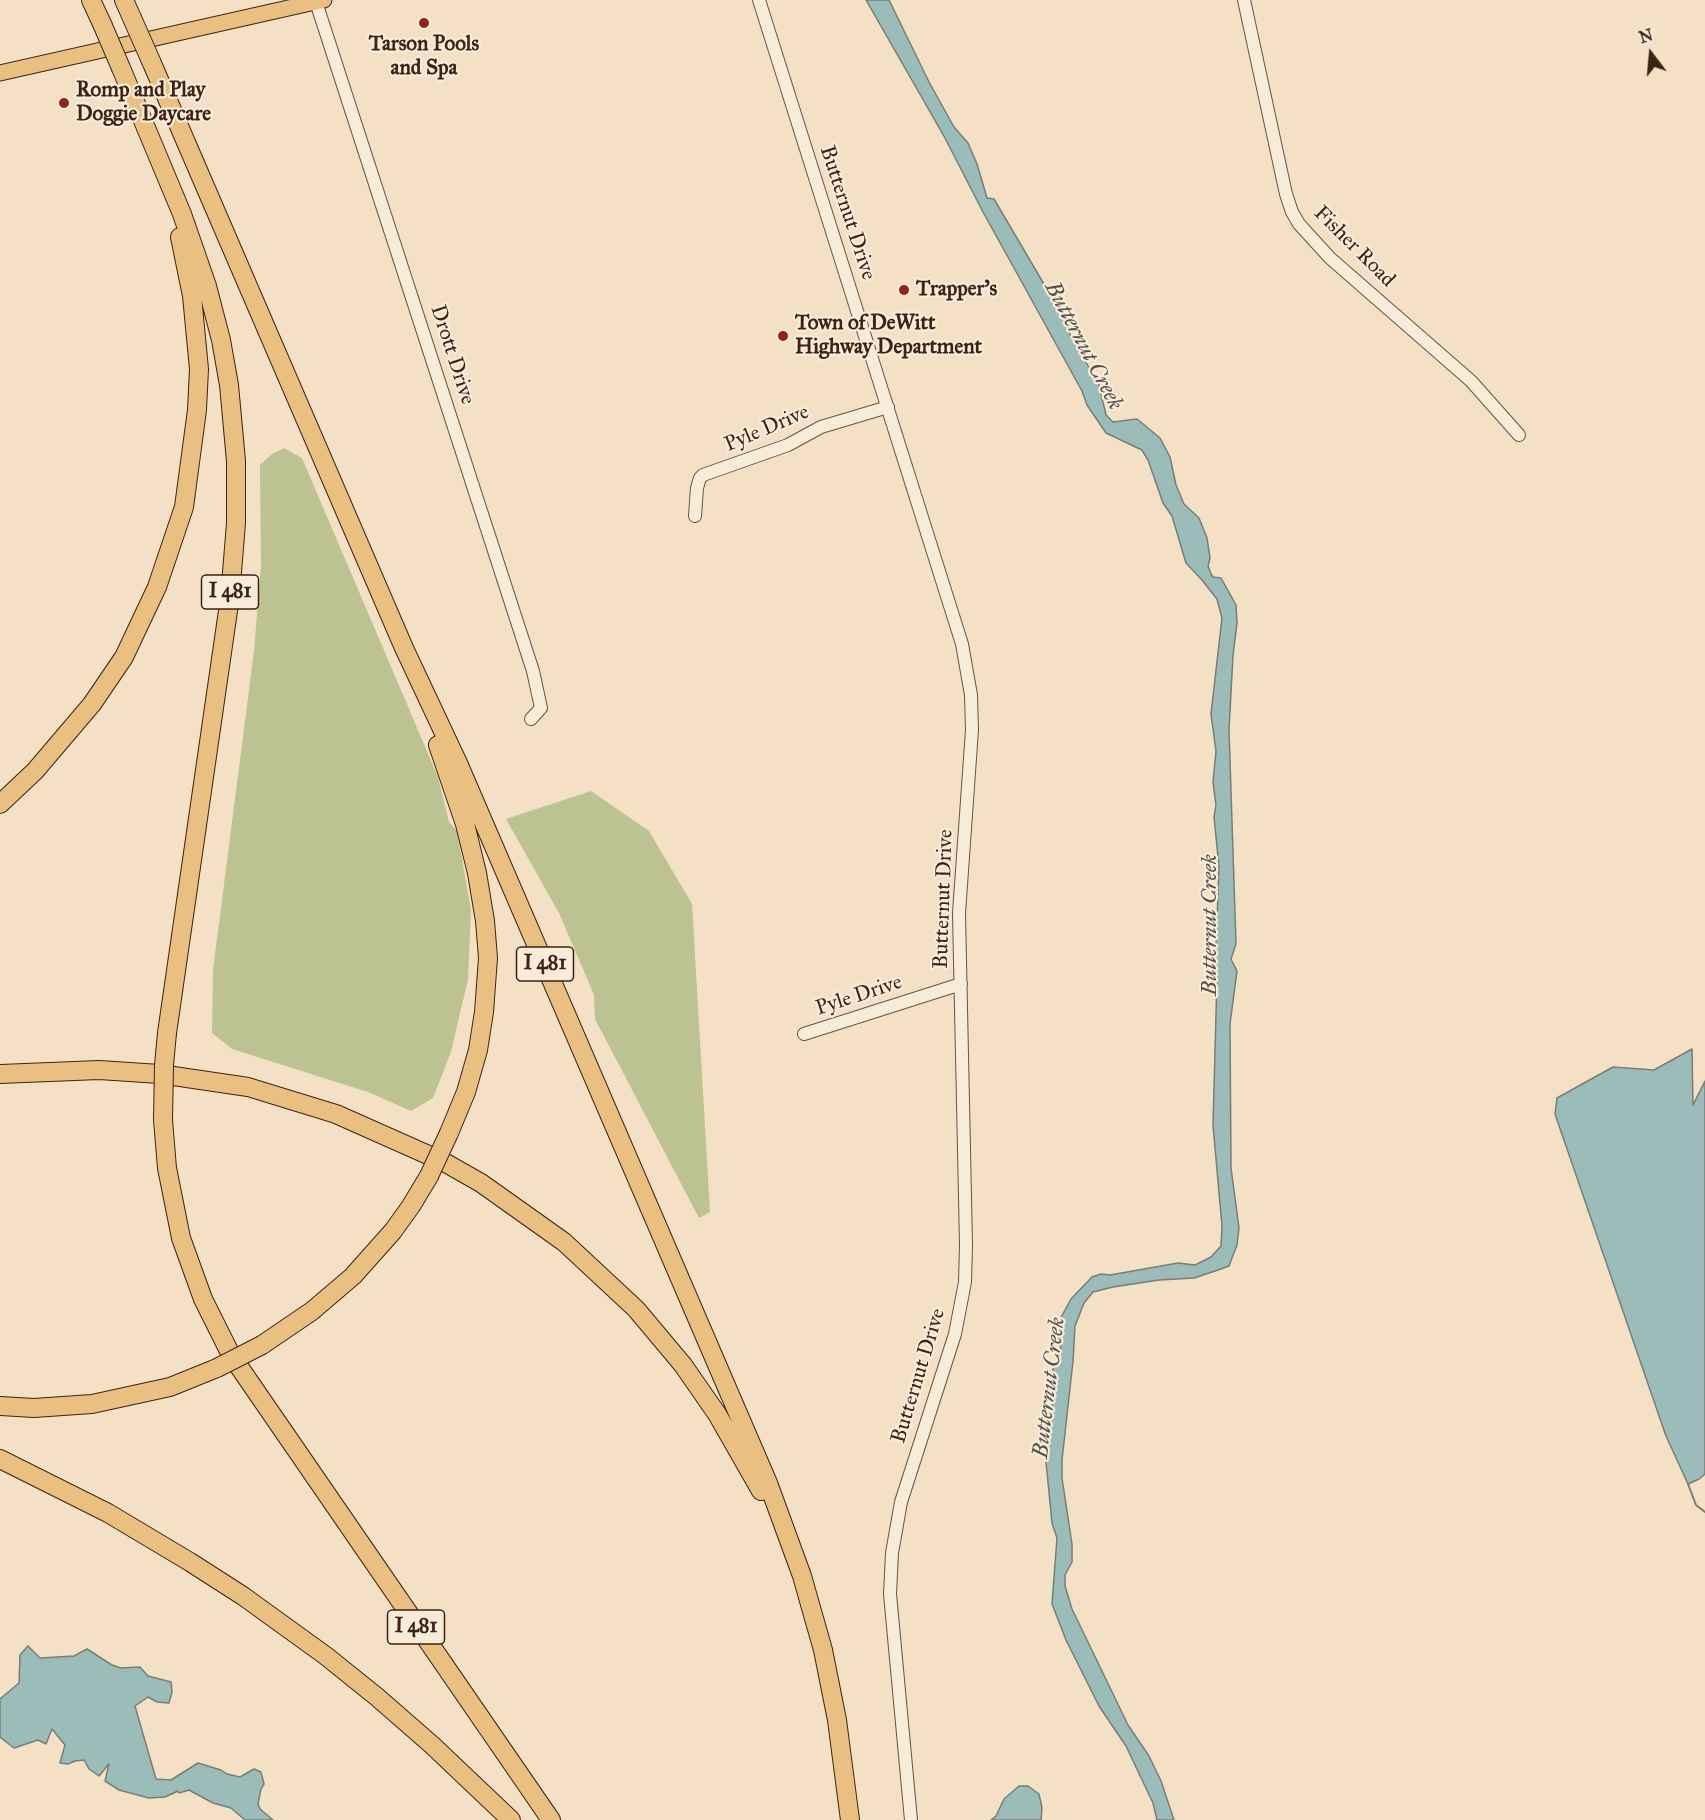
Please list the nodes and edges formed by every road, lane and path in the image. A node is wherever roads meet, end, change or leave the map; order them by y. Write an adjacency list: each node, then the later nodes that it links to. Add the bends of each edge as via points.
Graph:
1 (92, 0): 7 (highway, I 481, bridge)
2 (124, 0): 11 (highway, I 481, bridge)
3 (759, 0): 8 (street, Butternut Drive)
4 (1244, 0): 9 (street, Fisher Road, via 1286,194 1299,224 1330,258 1471,381)
5 (320, 1): 6 (main road); 12 (street, Drott Drive, via 533,671 541,708)
6 (0, 73)
7 (160, 159): 13 (highway, via 184,251 199,369 184,507 158,587 124,657 85,713 35,771); 21 (highway, I 481, bridge, via 195,250 221,340 236,461 236,533 230,597 164,1065 167,1168 181,1238 203,1299 231,1355)
8 (888, 407): 10 (street, Pyle Drive, via 821,427 788,445 703,475 697,488); 14 (street, Butternut Drive, via 968,669 972,730 959,913)
9 (1519, 435)
10 (695, 516)
11 (404, 648): 17 (highway, bridge, via 465,824 477,873 488,958 478,1050 466,1092 429,1176 393,1231 353,1276 312,1311 262,1345 170,1387 92,1404); 19 (highway, I 481, via 458,764 765,1474)
12 (531, 719)
13 (0, 804)
14 (961, 984): 15 (street, Pyle Drive); 23 (street, Butternut Drive, via 964,1282 955,1334 901,1502 892,1553 890,1594)
15 (804, 1034)
16 (0, 1074): 19 (highway, via 99,1070 248,1087 336,1114 429,1154 481,1183 564,1242 636,1310 683,1365 717,1414)
17 (0, 1406)
18 (0, 1459): 20 (highway, via 108,1514 243,1596 377,1697)
19 (784, 1529): 22 (highway, I 481, via 823,1650)
20 (511, 1820)
21 (551, 1820)
22 (850, 1820)
23 (911, 1820)

